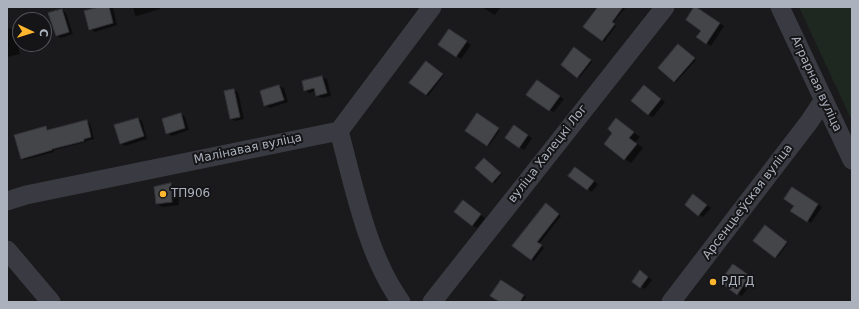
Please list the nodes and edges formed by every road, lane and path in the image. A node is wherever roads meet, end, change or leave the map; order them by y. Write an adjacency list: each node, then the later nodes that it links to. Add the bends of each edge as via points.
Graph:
1 (432, 7): 5 (street)
2 (665, 7): 11 (street, вуліца Халецкі Лог)
3 (780, 7): 4 (street, Аграрная вуліца)
4 (823, 101): 6 (street, Аграрная вуліца); 12 (street, Арсенцьеўская вуліца)
5 (339, 131): 7 (street, Малінавая вуліца, via 33,194); 10 (street, via 368,237 392,289)
6 (852, 160)
7 (7, 202)
8 (7, 250): 9 (street)
9 (51, 302)
10 (401, 302)
11 (432, 302)
12 (671, 302)

